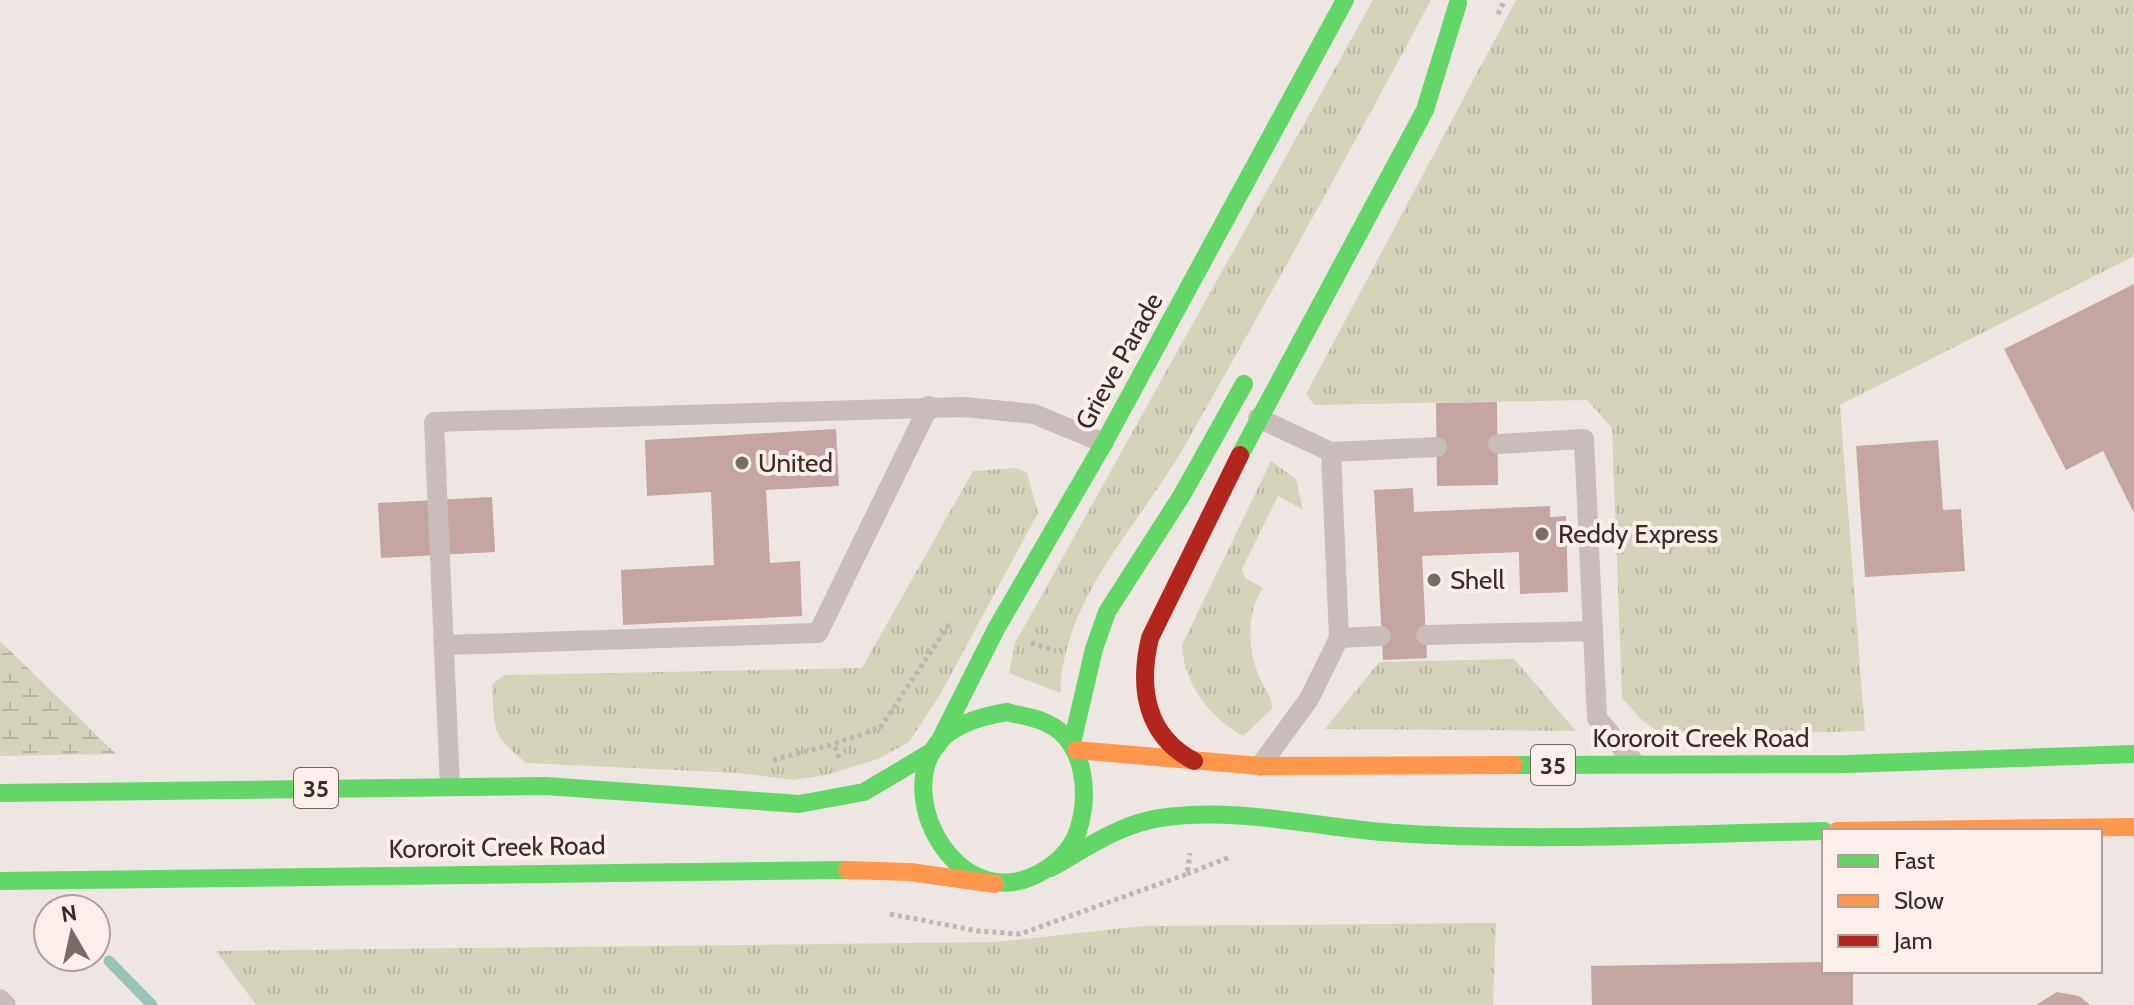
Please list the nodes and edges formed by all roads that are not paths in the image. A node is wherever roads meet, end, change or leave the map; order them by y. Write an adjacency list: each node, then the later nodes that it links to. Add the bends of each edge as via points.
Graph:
1 (1345, 0): 8 (main road, Grieve Parade)
2 (1459, 2): 3 (main road); 7 (main road, via 1419,122)
3 (1411, 87)
4 (1255, 364): 6 (main road)
5 (929, 406): 8 (lane, via 1034,414); 16 (lane, via 818,633); 16 (lane, via 434,422)
6 (1232, 406): 7 (main road); 17 (main road, via 1099,629)
7 (1258, 418): 11 (lane); 20 (main road, via 1156,625 1144,661 1145,698 1156,727 1174,751)
8 (1104, 443): 18 (main road, Grieve Parade, via 996,629)
9 (1498, 444): 12 (lane, via 1584,439)
10 (1437, 447): 11 (lane)
11 (1331, 452): 15 (lane)
12 (1593, 631): 13 (lane); 21 (lane, via 1597,718)
13 (1426, 635)
14 (1381, 636): 15 (lane)
15 (1339, 638): 22 (lane, via 1309,699)
16 (444, 645): 23 (lane)
17 (1074, 746): 18 (main road, 35, via 1041,718 1007,712 969,722); 20 (main road, Kororoit Creek Road / 35); 28 (main road, via 1087,786 1085,808 1073,843)
18 (935, 748): 23 (main road, 35, via 894,777 851,796 784,804 631,790); 30 (main road, via 927,800 936,836 965,872)
19 (2134, 754): 21 (main road, Kororoit Creek Road / 35)
20 (1194, 761): 22 (main road, Kororoit Creek Road / 35)
21 (1636, 765): 22 (main road, Kororoit Creek Road / 35)
22 (1260, 766)
23 (450, 786): 24 (main road, 35)
24 (0, 793)
25 (2134, 827): 26 (main road)
26 (1986, 829)
27 (1822, 831): 28 (main road, via 1446,835 1195,815 1135,824)
28 (1051, 868): 30 (main road, via 1032,878)
29 (0, 881): 30 (main road, Kororoit Creek Road, via 873,869)
30 (995, 884)
31 (0, 999): 32 (lane)
32 (6, 1005)

